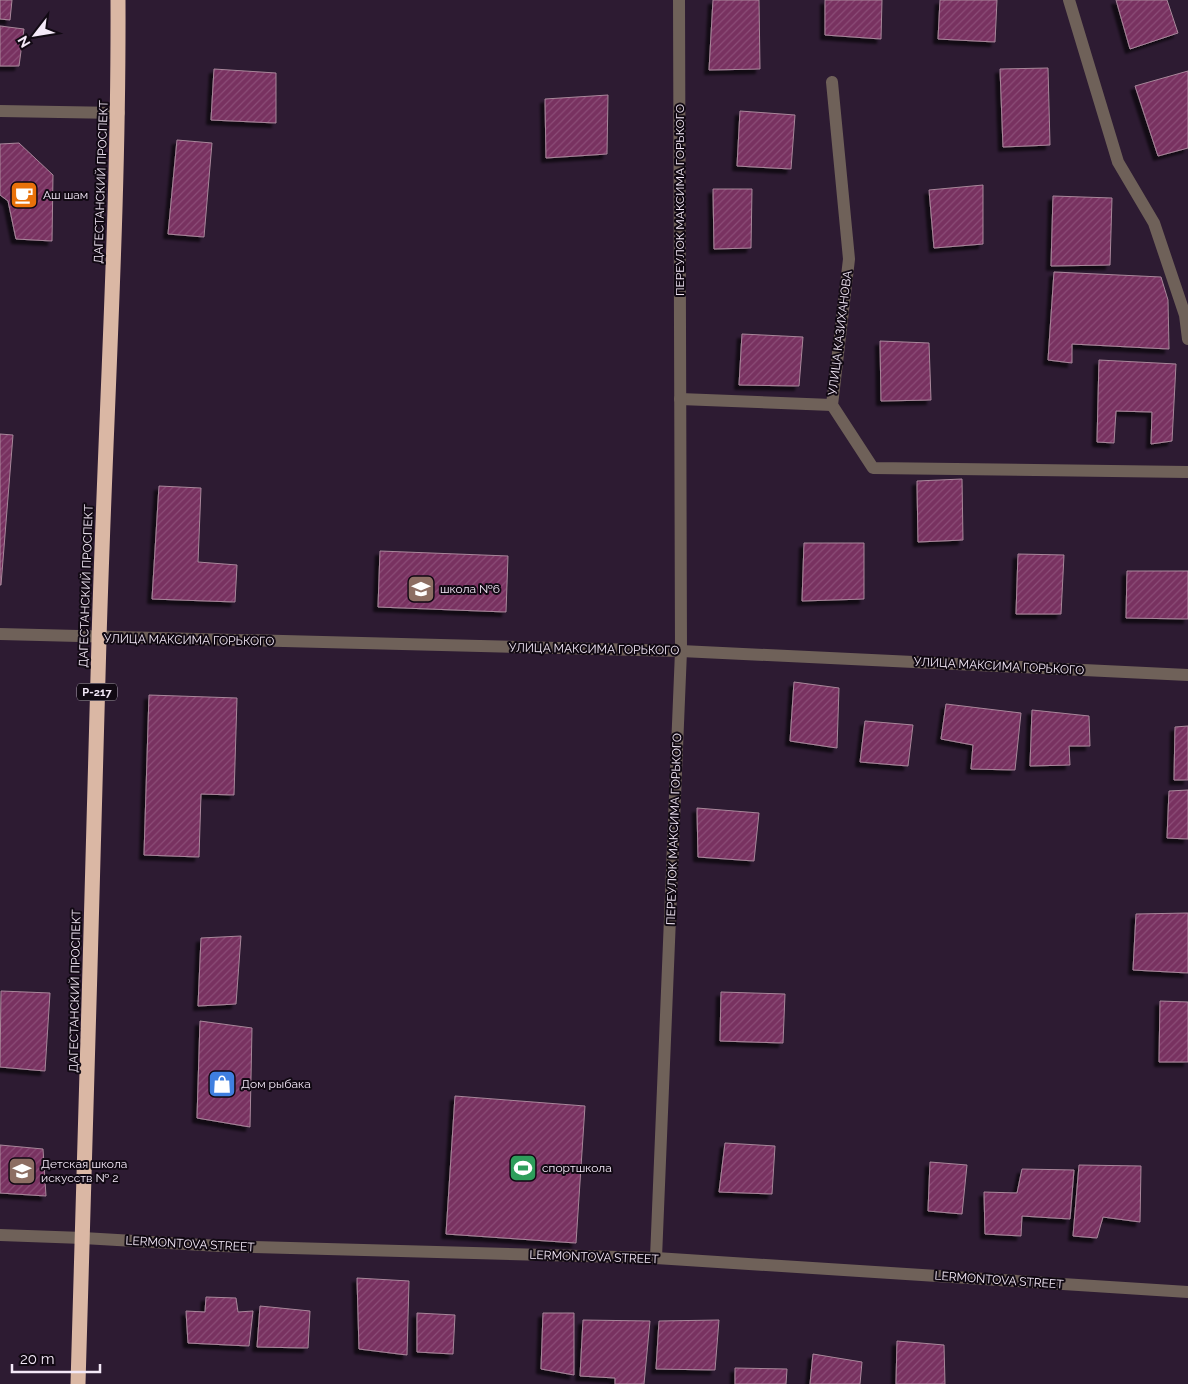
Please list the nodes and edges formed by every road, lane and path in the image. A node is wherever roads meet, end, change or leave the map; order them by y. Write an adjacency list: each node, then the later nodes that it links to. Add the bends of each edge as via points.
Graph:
1 (118, 0): 6 (highway, ДАГЕСТАНСКИЙ ПРОСПЕКТ / Р-217)
2 (679, 0): 8 (street, ПЕРЕУЛОК МАКСИМА ГОРЬКОГО)
3 (1070, 0): 7 (street, via 1118,162 1154,223 1185,315)
4 (832, 82): 9 (street, УЛИЦА КАЗИХАНОВА, via 849,259)
5 (0, 111): 6 (street)
6 (119, 113): 12 (highway, ДАГЕСТАНСКИЙ ПРОСПЕКТ / Р-217)
7 (1188, 338)
8 (680, 400): 9 (street); 13 (street, ПЕРЕУЛОК МАКСИМА ГОРЬКОГО)
9 (832, 406): 10 (street, УЛИЦА КАЗИХАНОВА, via 873,468)
10 (1188, 472)
11 (0, 634): 12 (street, УЛИЦА МАКСИМА ГОРЬКОГО)
12 (99, 638): 13 (street, УЛИЦА МАКСИМА ГОРЬКОГО); 16 (highway, ДАГЕСТАНСКИЙ ПРОСПЕКТ / Р-217)
13 (681, 651): 14 (street, УЛИЦА МАКСИМА ГОРЬКОГО); 17 (street, ПЕРЕУЛОК МАКСИМА ГОРЬКОГО)
14 (1188, 675)
15 (0, 1235): 16 (street, LERMONTOVA STREET)
16 (84, 1238): 17 (street, LERMONTOVA STREET, via 220,1246); 19 (highway, ДАГЕСТАНСКИЙ ПРОСПЕКТ / Р-217)
17 (656, 1258): 18 (street, LERMONTOVA STREET)
18 (1188, 1292)
19 (78, 1384)

